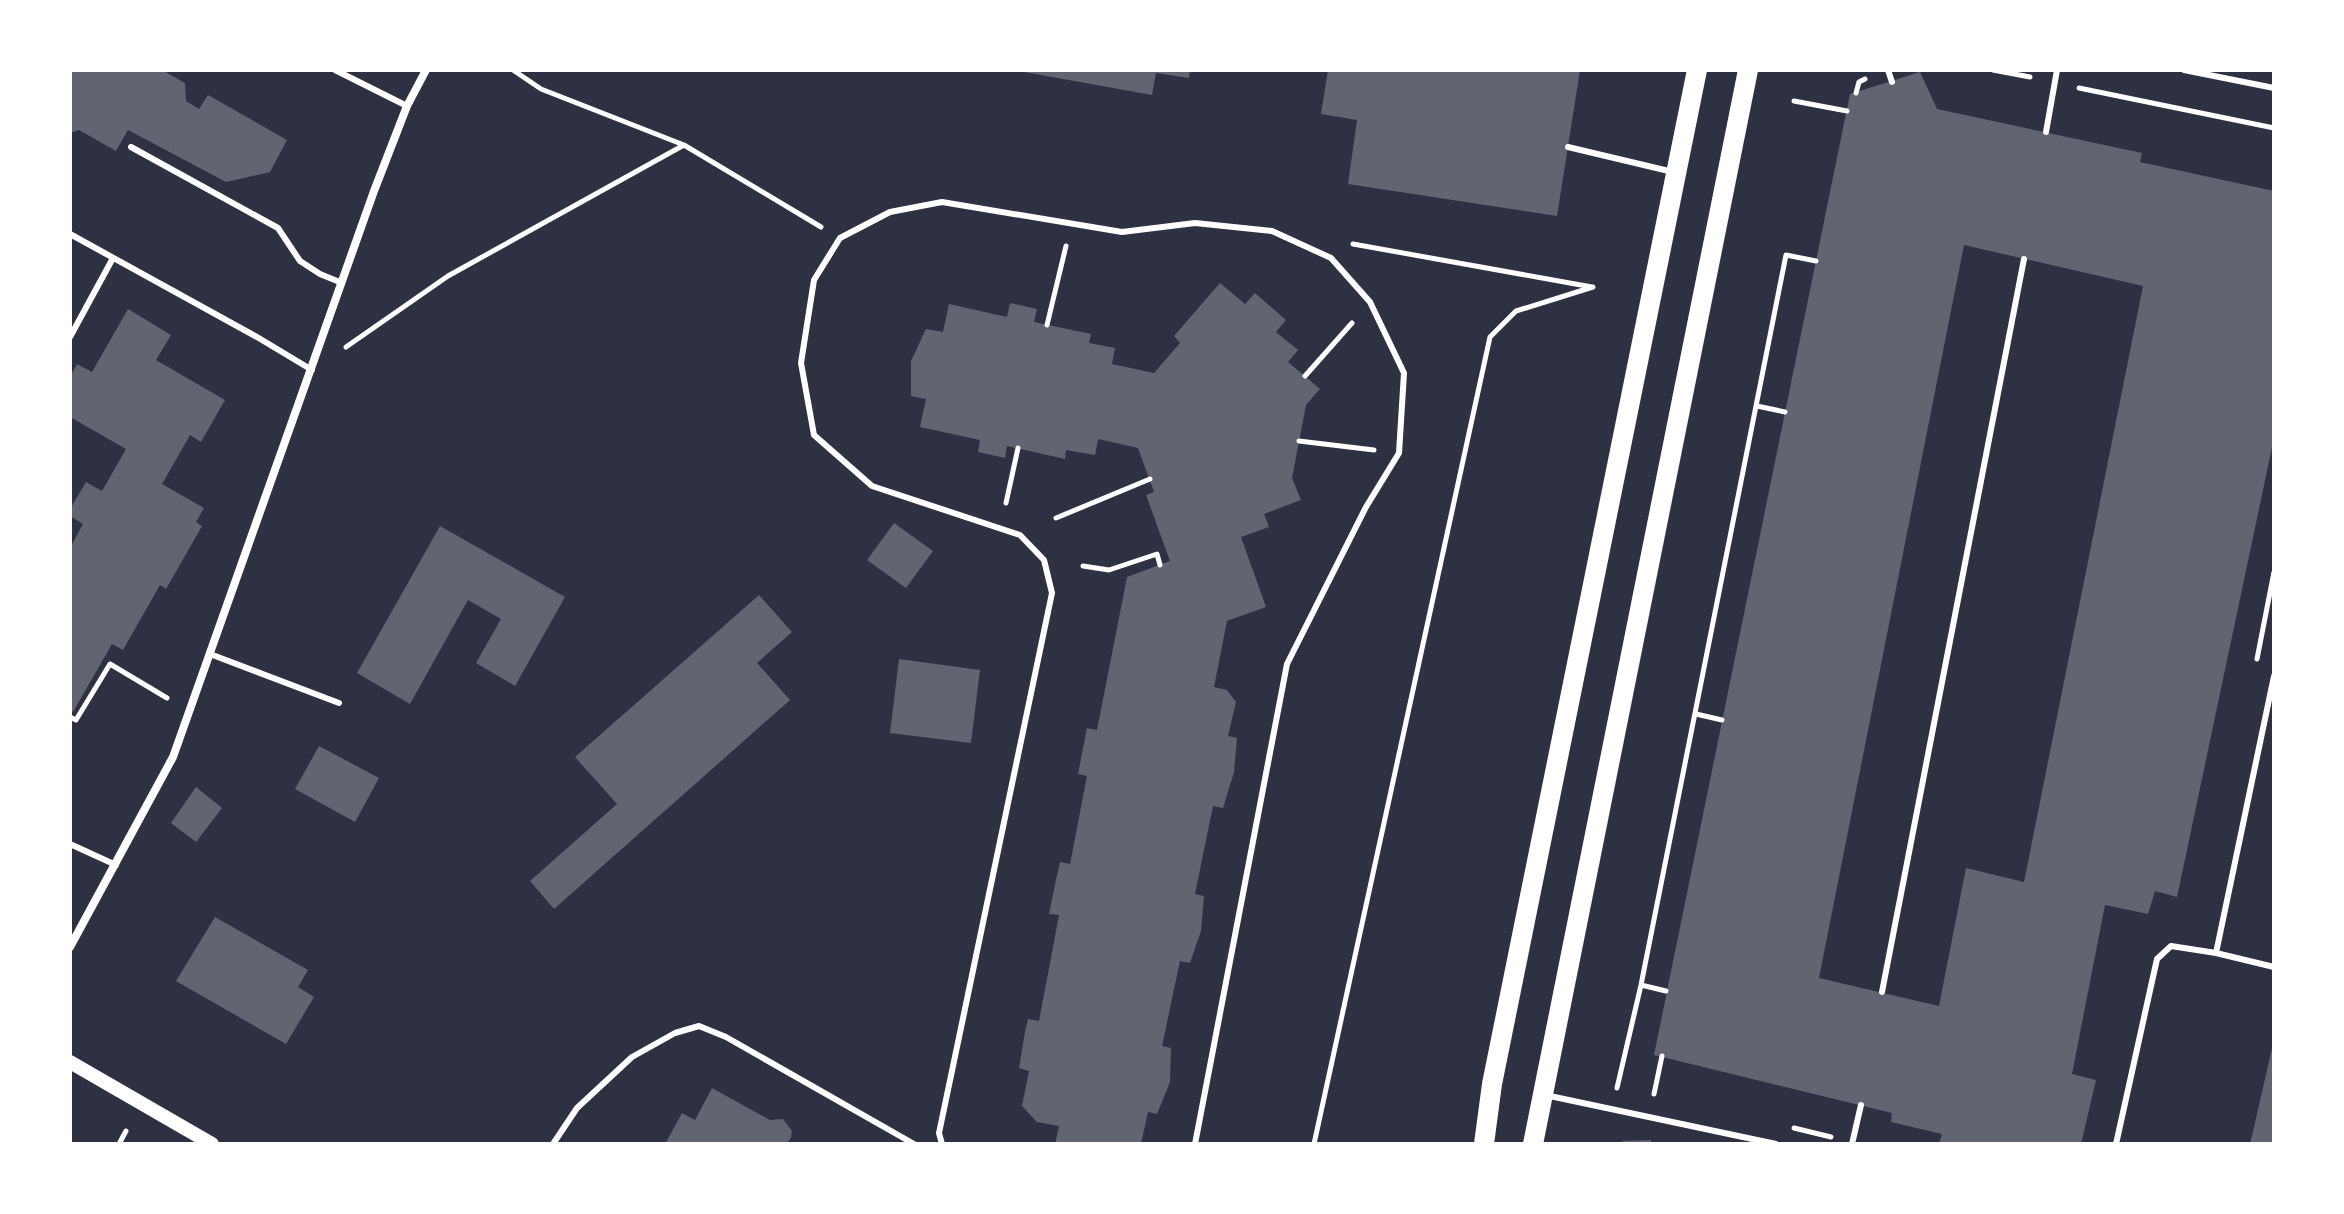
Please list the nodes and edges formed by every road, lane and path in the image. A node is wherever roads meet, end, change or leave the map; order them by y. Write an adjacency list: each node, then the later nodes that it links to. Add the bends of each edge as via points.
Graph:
1 (335, 70): 14 (lane)
2 (426, 70): 14 (street)
3 (513, 70): 18 (path, via 541,89)
4 (1697, 70): 21 (main road)
5 (1748, 70): 64 (main road)
6 (1888, 70): 10 (lane)
7 (1993, 70): 11 (path)
8 (2057, 70): 11 (lane)
9 (2184, 70): 12 (lane)
10 (1892, 82)
11 (2055, 82): 16 (path); 17 (lane)
12 (2274, 88)
13 (1794, 101): 15 (path)
14 (407, 106): 29 (street)
15 (1847, 111)
16 (2274, 128)
17 (2046, 132)
18 (684, 145): 23 (path); 33 (path, via 448,276)
19 (131, 147): 29 (lane, via 278,228 300,261)
20 (1568, 147): 21 (lane)
21 (1676, 173): 76 (main road)
22 (70, 234): 25 (lane)
23 (840, 238): 26 (lane, via 890,212 942,202 1122,232 1195,223 1272,231); 73 (lane, via 814,280 801,363 814,435 872,486 1020,535 1044,560 1052,593 939,1133)
24 (1066, 245): 31 (path)
25 (113, 258): 32 (lane); 33 (lane)
26 (1331, 258): 30 (lane); 75 (path, via 1349,243 1593,287 1516,311 1490,337)
27 (2024, 259): 61 (lane)
28 (1816, 261): 35 (path, via 1786,255)
29 (342, 283): 33 (street)
30 (1370, 302): 34 (path); 39 (lane, via 1404,373)
31 (1047, 325)
32 (70, 337)
33 (312, 370): 46 (street)
34 (1305, 376)
35 (1757, 406): 36 (path); 51 (path)
36 (1785, 412)
37 (1299, 441): 39 (path)
38 (1018, 448): 41 (path)
39 (1399, 453): 74 (lane, via 1287,664)
40 (1150, 479): 42 (path)
41 (1006, 503)
42 (1056, 518)
43 (1160, 565): 44 (path, via 1157,554 1109,570)
44 (1083, 566)
45 (2274, 572): 47 (path)
46 (210, 654): 49 (lane); 50 (street)
47 (2256, 666)
48 (2274, 676): 57 (lane)
49 (339, 703)
50 (190, 712): 52 (path, via 110,664 76,720); 55 (street, via 173,757)
51 (1696, 714): 53 (path); 59 (path)
52 (70, 717)
53 (1722, 720)
54 (70, 844): 55 (lane)
55 (116, 865): 56 (street)
56 (70, 947)
57 (2216, 953): 58 (lane); 80 (lane, via 2171,946 2157,959)
58 (2274, 967)
59 (1641, 985): 60 (path); 67 (path)
60 (1666, 991)
61 (1882, 992)
62 (1662, 1056): 65 (path)
63 (70, 1062): 70 (street)
64 (1543, 1095): 67 (lane); 77 (main road)
65 (1653, 1098)
66 (1861, 1105): 79 (lane)
67 (1613, 1110): 78 (lane)
68 (126, 1131): 69 (path)
69 (119, 1144)
70 (212, 1144)
71 (553, 1144): 72 (lane, via 577,1108 632,1057 699,1026)
72 (914, 1144)
73 (942, 1144)
74 (1195, 1144)
75 (1314, 1144)
76 (1484, 1144)
77 (1533, 1144)
78 (1776, 1144)
79 (1852, 1144)
80 (2116, 1144)

